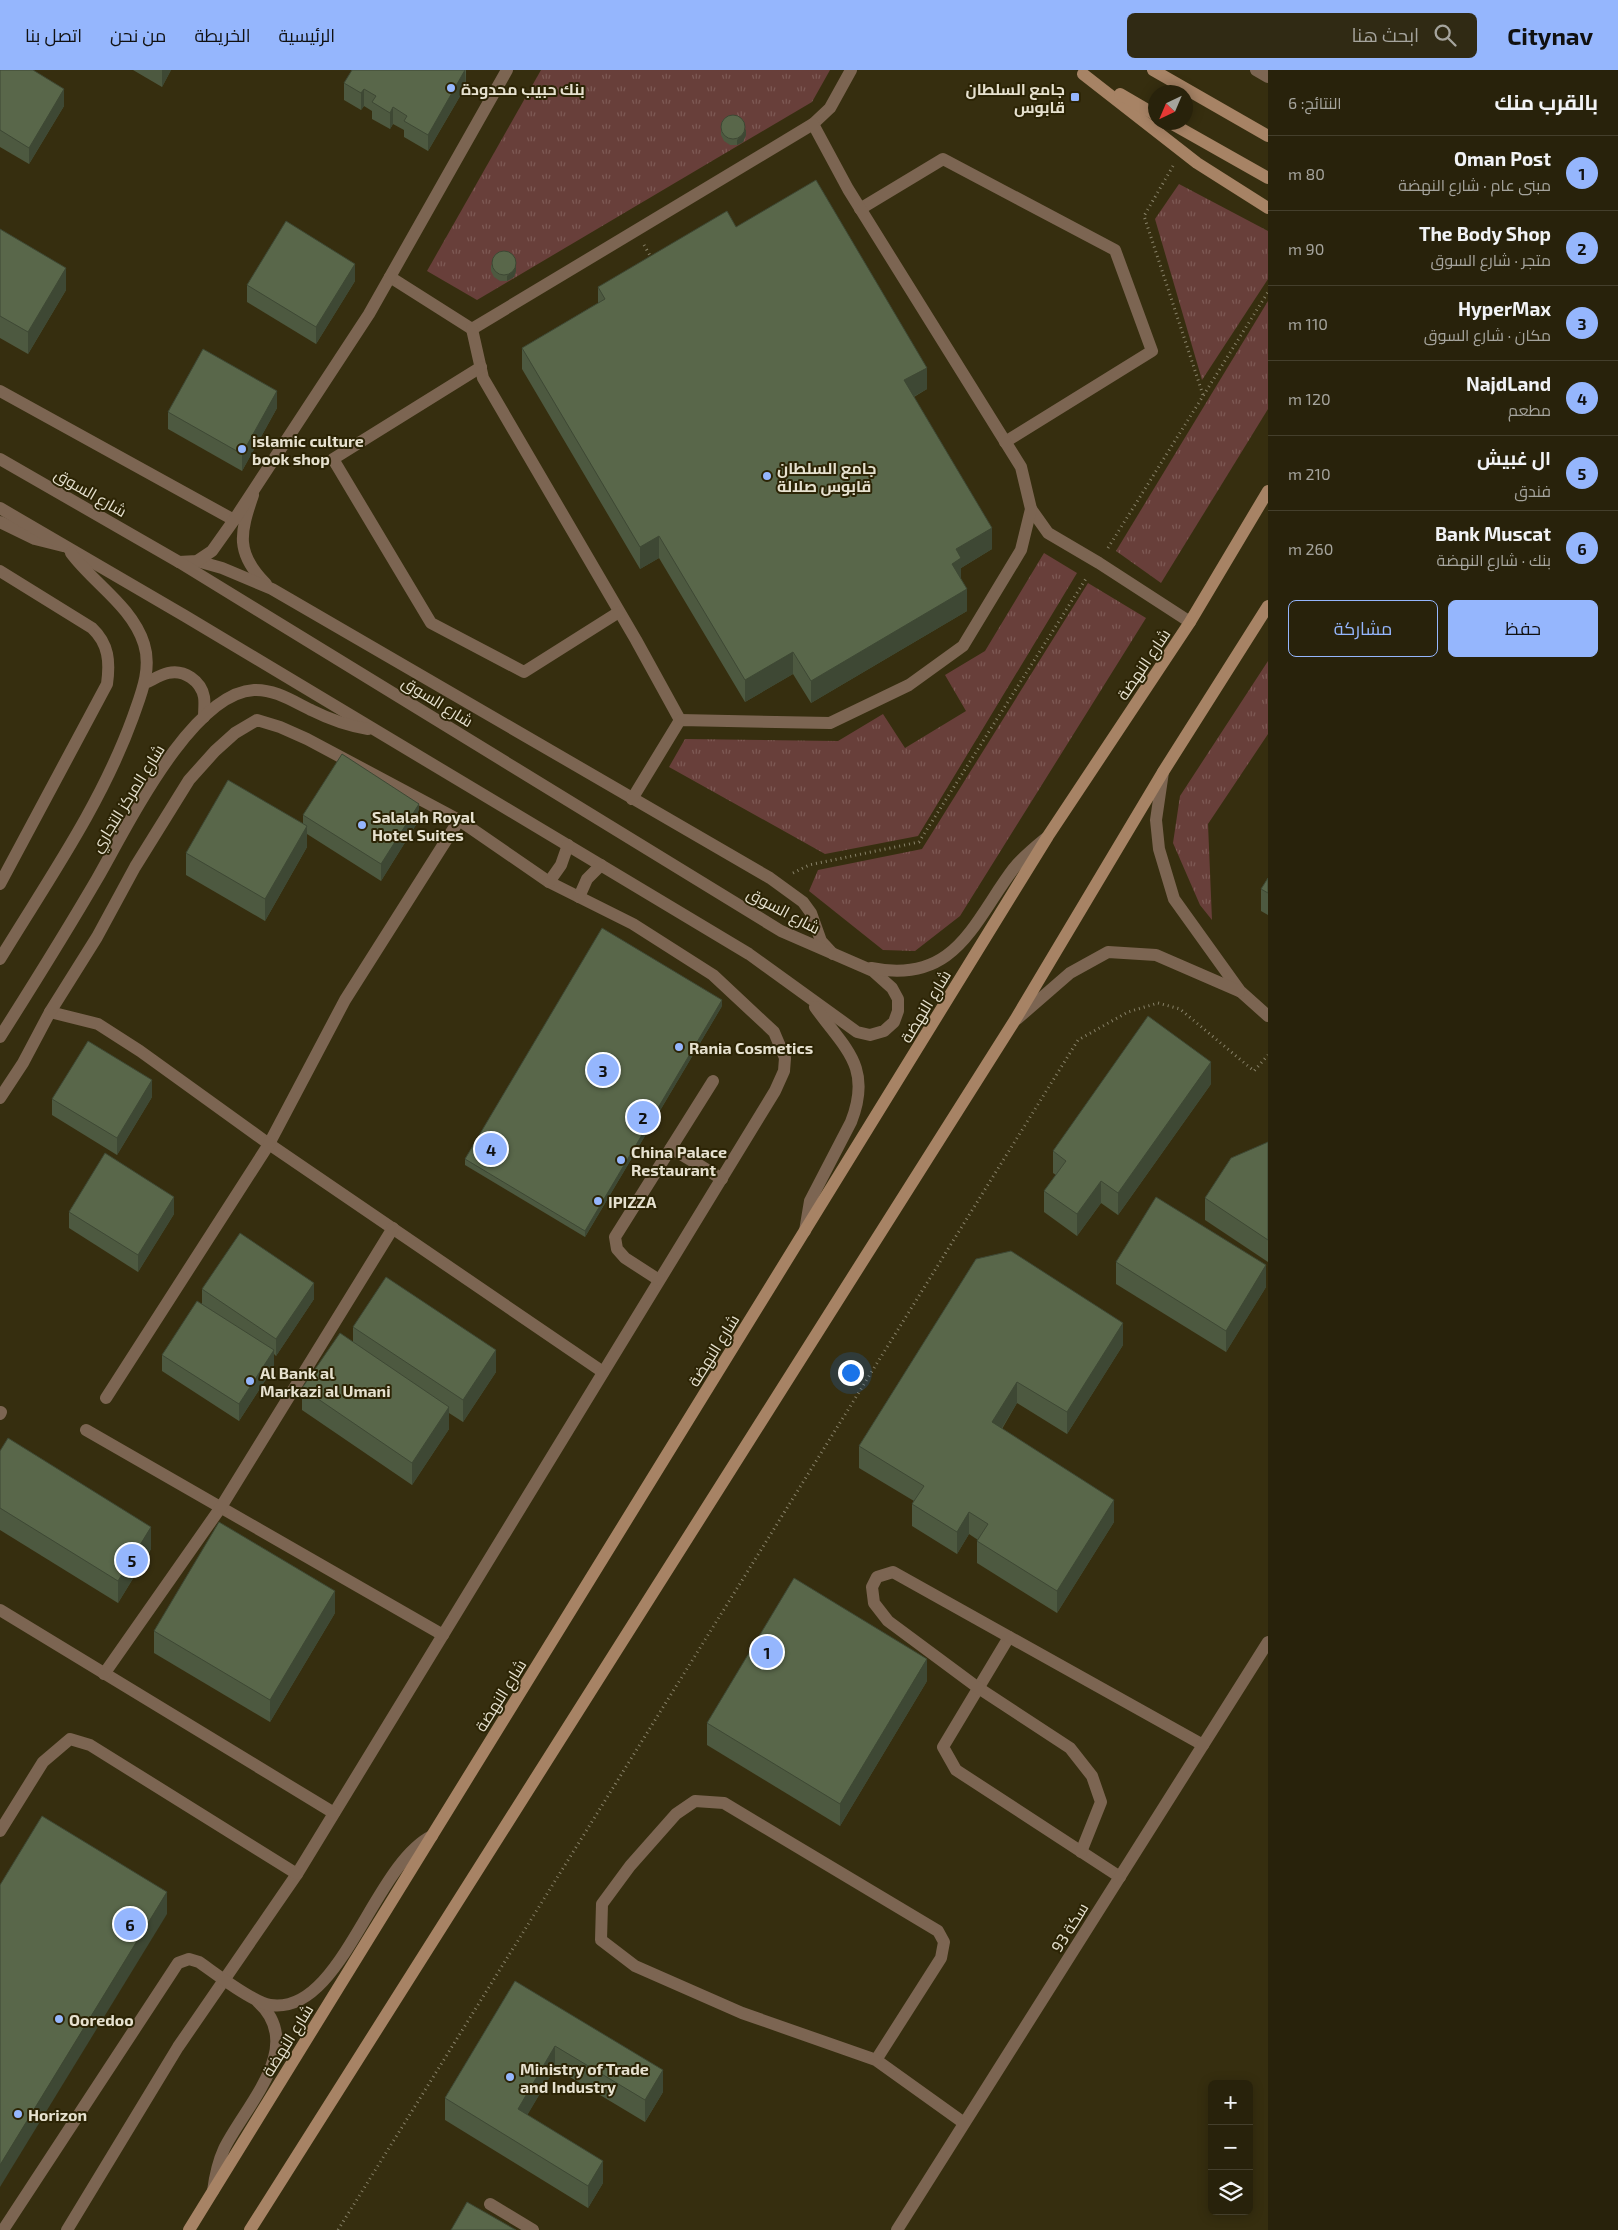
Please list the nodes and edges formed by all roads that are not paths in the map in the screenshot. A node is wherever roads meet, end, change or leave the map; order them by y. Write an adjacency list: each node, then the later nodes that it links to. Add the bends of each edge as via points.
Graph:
1 (507, 70): 14 (street)
2 (851, 70): 8 (street, via 830,108)
3 (1153, 70): 10 (main road)
4 (1256, 70): 6 (street)
5 (1080, 72): 7 (main road); 12 (main road, via 1197,163)
6 (1268, 77)
7 (1148, 110)
8 (813, 124): 13 (street); 15 (street)
9 (1183, 130): 11 (main road)
10 (1268, 136)
11 (1268, 178)
12 (1268, 208)
13 (860, 209): 18 (street); 18 (street, via 943,159 1115,250 1152,351)
14 (390, 277): 15 (street); 20 (street)
15 (472, 328): 16 (street)
16 (481, 367): 32 (street, via 488,387); 32 (street, via 332,460 431,623 524,672)
17 (0, 391): 24 (street)
18 (1006, 442): 23 (street, via 1020,467)
19 (0, 459): 28 (street, شارع السوق)
20 (254, 490): 24 (street); 30 (street, via 243,525 242,541 247,559 257,575)
21 (1268, 491): 33 (main road, شارع النهضة)
22 (0, 508): 26 (street)
23 (1031, 509): 33 (street, via 1048,532); 36 (street, via 1021,550 963,646 909,685 830,723)
24 (234, 520): 27 (street, via 212,551)
25 (0, 522): 26 (street, via 35,540)
26 (66, 547): 34 (street, شارع المركز التجاري, via 138,630 146,655); 37 (street)
27 (197, 561): 28 (street); 30 (street)
28 (179, 562): 47 (street, شارع السوق, via 781,931)
29 (0, 571): 45 (street, via 100,635 106,645 109,669 107,684)
30 (272, 589): 39 (street)
31 (1268, 606): 38 (main road)
32 (620, 612): 36 (street)
33 (1190, 622): 41 (main road, شارع النهضة)
34 (145, 683): 35 (street, via 166,673 187,675 202,690); 48 (street, شارع المركز التجاري, via 112,768 79,834)
35 (204, 717): 37 (street, شارع المركز التجاري, via 233,695 256,690 286,697 350,726); 55 (street, شارع المركز التجاري, via 166,762 136,808 97,879)
36 (680, 720): 39 (street)
37 (378, 732): 42 (street)
38 (1163, 772): 50 (street, via 1156,820 1159,849 1174,899); 54 (main road)
39 (632, 799): 47 (street, via 775,882 803,902 812,913 821,941)
40 (459, 820): 44 (street); 52 (street, via 307,739 257,720 215,751 189,780); 58 (street, via 345,1000)
41 (1048, 836): 49 (street, via 1014,868 973,930 948,955 905,971 891,972); 62 (main road, شارع النهضة)
42 (568, 845): 43 (street); 44 (street, via 561,865)
43 (601, 865): 46 (street, via 587,879); 51 (street, via 749,954)
44 (549, 882): 46 (street)
45 (0, 884)
46 (580, 898): 60 (street, via 633,924 713,975 778,1038 785,1058 784,1071)
47 (833, 954): 49 (street, شارع السوق)
48 (0, 959)
49 (862, 966): 51 (street, via 882,978 898,999 894,1022 884,1031 870,1035 857,1032)
50 (1240, 991): 53 (street); 54 (street, via 1156,954 1108,952 1070,973)
51 (807, 996): 62 (street, via 851,1055 858,1074 859,1091 851,1122 810,1201)
52 (50, 1012): 57 (street); 58 (street, via 98,1024)
53 (1268, 1016)
54 (1015, 1020): 90 (main road)
55 (0, 1037)
56 (713, 1082): 59 (street)
57 (0, 1098)
58 (269, 1144): 61 (street); 65 (street)
59 (671, 1148): 60 (street); 63 (street, via 615,1237 617,1249 625,1258)
60 (722, 1179): 63 (street)
61 (392, 1228): 64 (street); 67 (street)
62 (804, 1233): 77 (main road, شارع النهضة)
63 (659, 1280): 64 (street)
64 (604, 1372): 69 (street)
65 (106, 1398)
66 (86, 1430): 67 (street)
67 (220, 1507): 69 (street); 72 (street)
68 (0, 1610): 72 (street)
69 (443, 1635): 75 (street)
70 (1009, 1637): 73 (street); 73 (street, via 893,1572 876,1578 872,1587 874,1603 888,1621); 74 (street)
71 (1268, 1642): 74 (street, سكة 93)
72 (104, 1674): 75 (street)
73 (978, 1688): 78 (street, via 1070,1748 1092,1776 1100,1802); 78 (street, via 943,1748 956,1770)
74 (1203, 1745): 80 (street, سكة 93)
75 (334, 1813): 79 (street)
76 (0, 1831): 79 (street, via 43,1762 70,1739 90,1745)
77 (432, 1836): 82 (street, via 421,1841 399,1865 330,1974 315,1990 294,2003 284,2005 270,2005); 85 (main road, شارع النهضة)
78 (1081, 1852): 80 (street)
79 (297, 1874): 81 (street)
80 (1120, 1877): 84 (street, سكة 93)
81 (224, 1979): 82 (street); 87 (street, via 199,1962 189,1959 178,1963); 88 (street, via 178,2047)
82 (252, 1997): 85 (street, via 272,2019 277,2036 276,2053 269,2072 224,2150)
83 (876, 2060): 83 (street, via 941,1958 944,1942 938,1931 724,1803 695,1802 676,1814 630,1866 602,1904 601,1940 635,1966 742,2013); 84 (street)
84 (964, 2123): 92 (street, سكة 93)
85 (213, 2190): 89 (main road, شارع النهضة)
86 (490, 2204): 91 (street)
87 (3, 2230)
88 (66, 2230)
89 (189, 2230)
90 (250, 2230)
91 (533, 2230)
92 (898, 2230)

